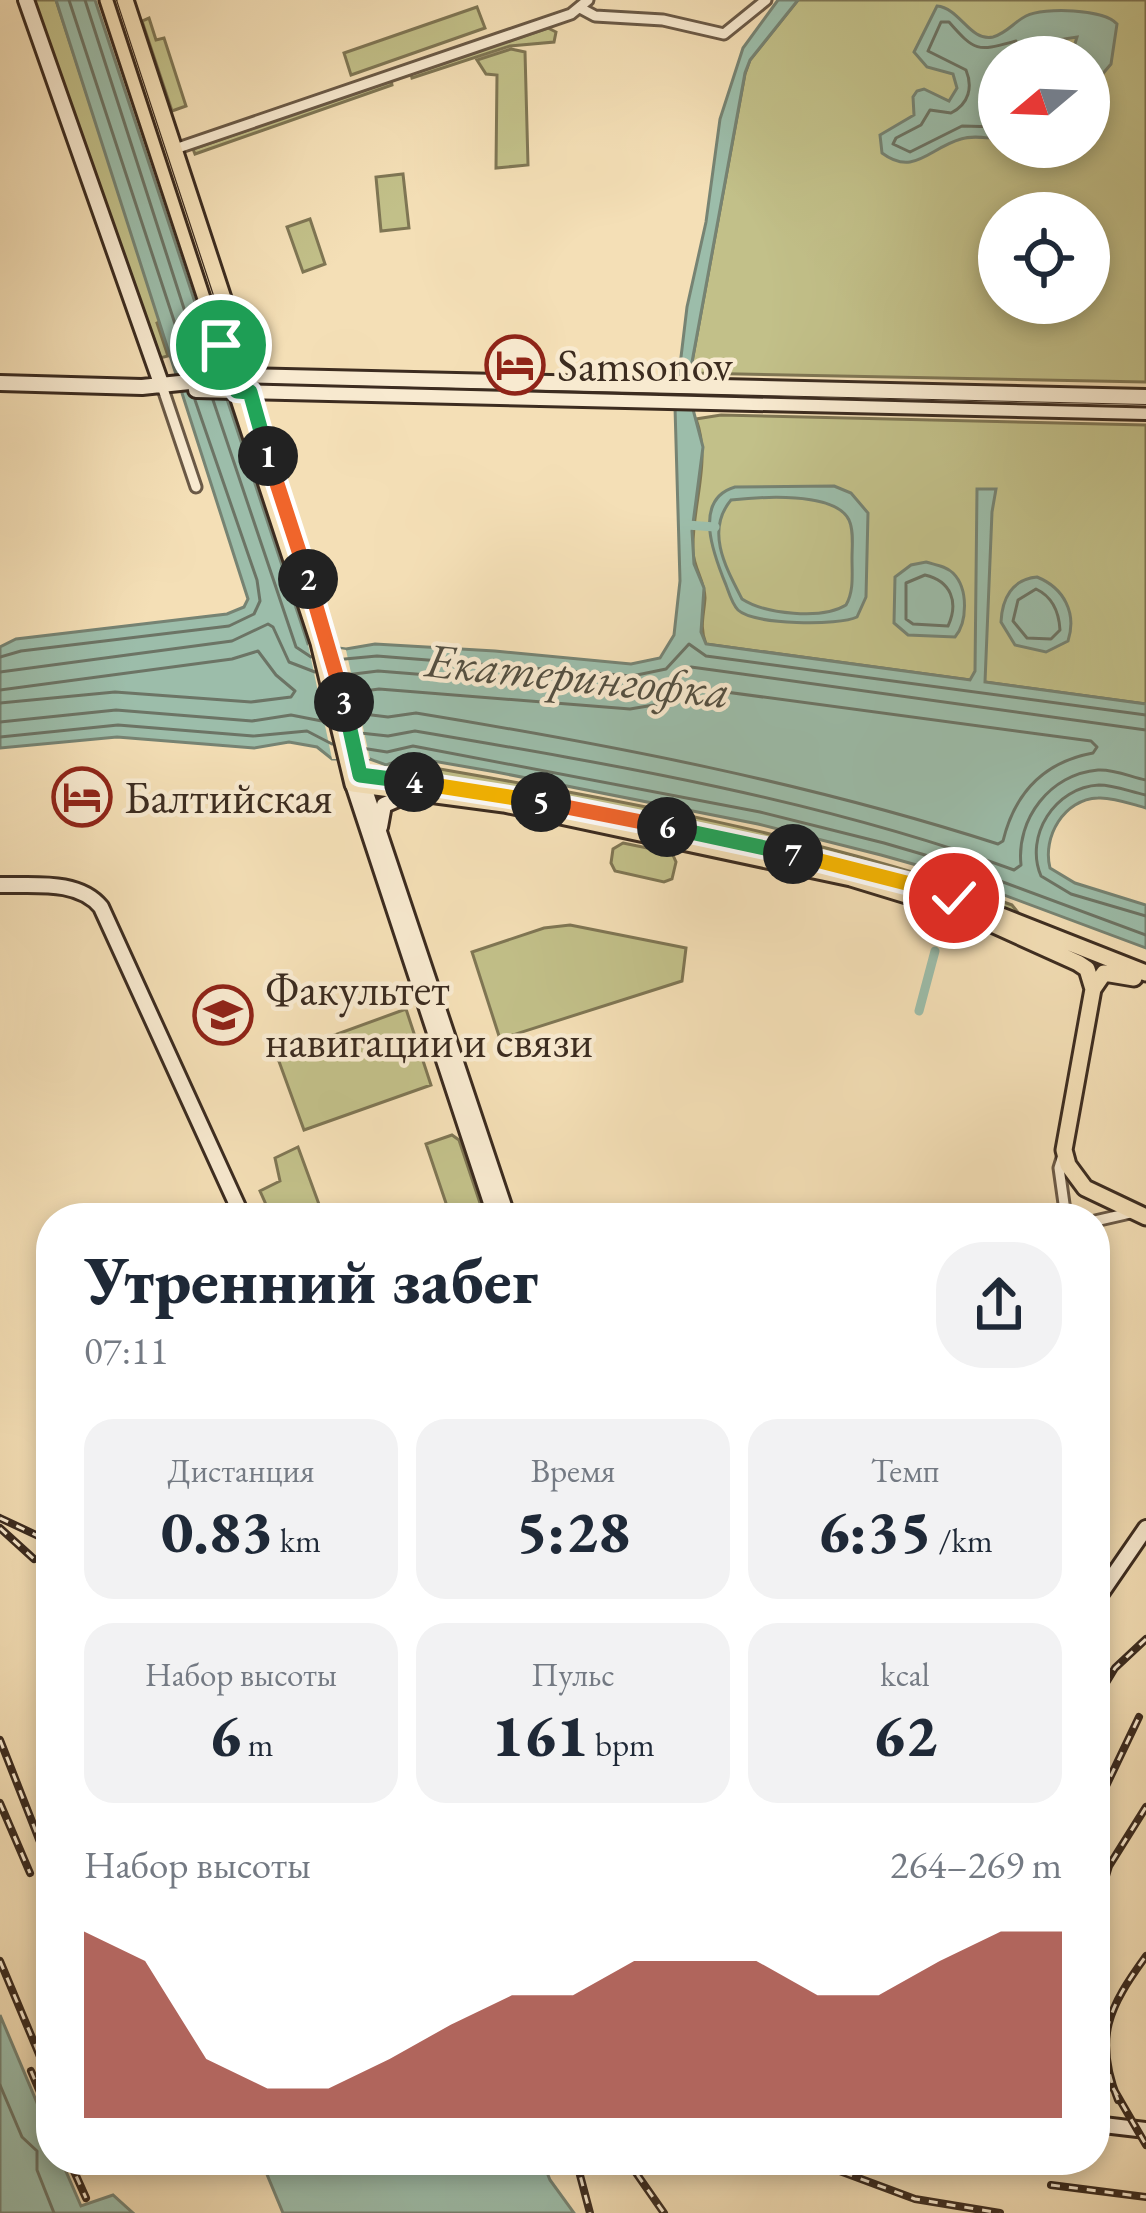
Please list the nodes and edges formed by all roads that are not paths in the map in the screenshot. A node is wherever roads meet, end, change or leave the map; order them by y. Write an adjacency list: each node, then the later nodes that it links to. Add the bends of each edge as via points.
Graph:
1 (26, 0): 9 (street)
2 (108, 0): 6 (main road)
3 (125, 0): 6 (main road)
4 (766, 0): 5 (street, via 724,34 635,12 595,16)
5 (585, 4): 6 (street)
6 (166, 152): 8 (main road)
7 (0, 383): 9 (street)
8 (234, 384): 9 (street); 10 (street); 14 (main road, via 324,645)
9 (172, 386): 13 (street)
10 (697, 393): 11 (street); 12 (street)
11 (1146, 397)
12 (1146, 412)
13 (196, 488)
14 (356, 773): 15 (main road); 16 (street); 18 (main road, via 505,795 852,868 954,898); 23 (street)
15 (414, 792): 16 (street, via 384,805); 20 (main road, via 550,813 952,907 1078,962)
16 (380, 838): 24 (street)
17 (0, 885): 22 (street, via 73,888 94,898)
18 (1146, 973)
19 (1146, 982): 20 (main road, via 1110,972)
20 (1093, 989): 21 (main road)
21 (1064, 1150): 25 (street); 26 (main road, via 1085,1188)
22 (236, 1203)
23 (491, 1203)
24 (503, 1203)
25 (1064, 1203)
26 (1140, 1215)
27 (1146, 1528): 28 (street)
28 (1110, 1580)
29 (1110, 2126): 30 (street)
30 (1146, 2130)

